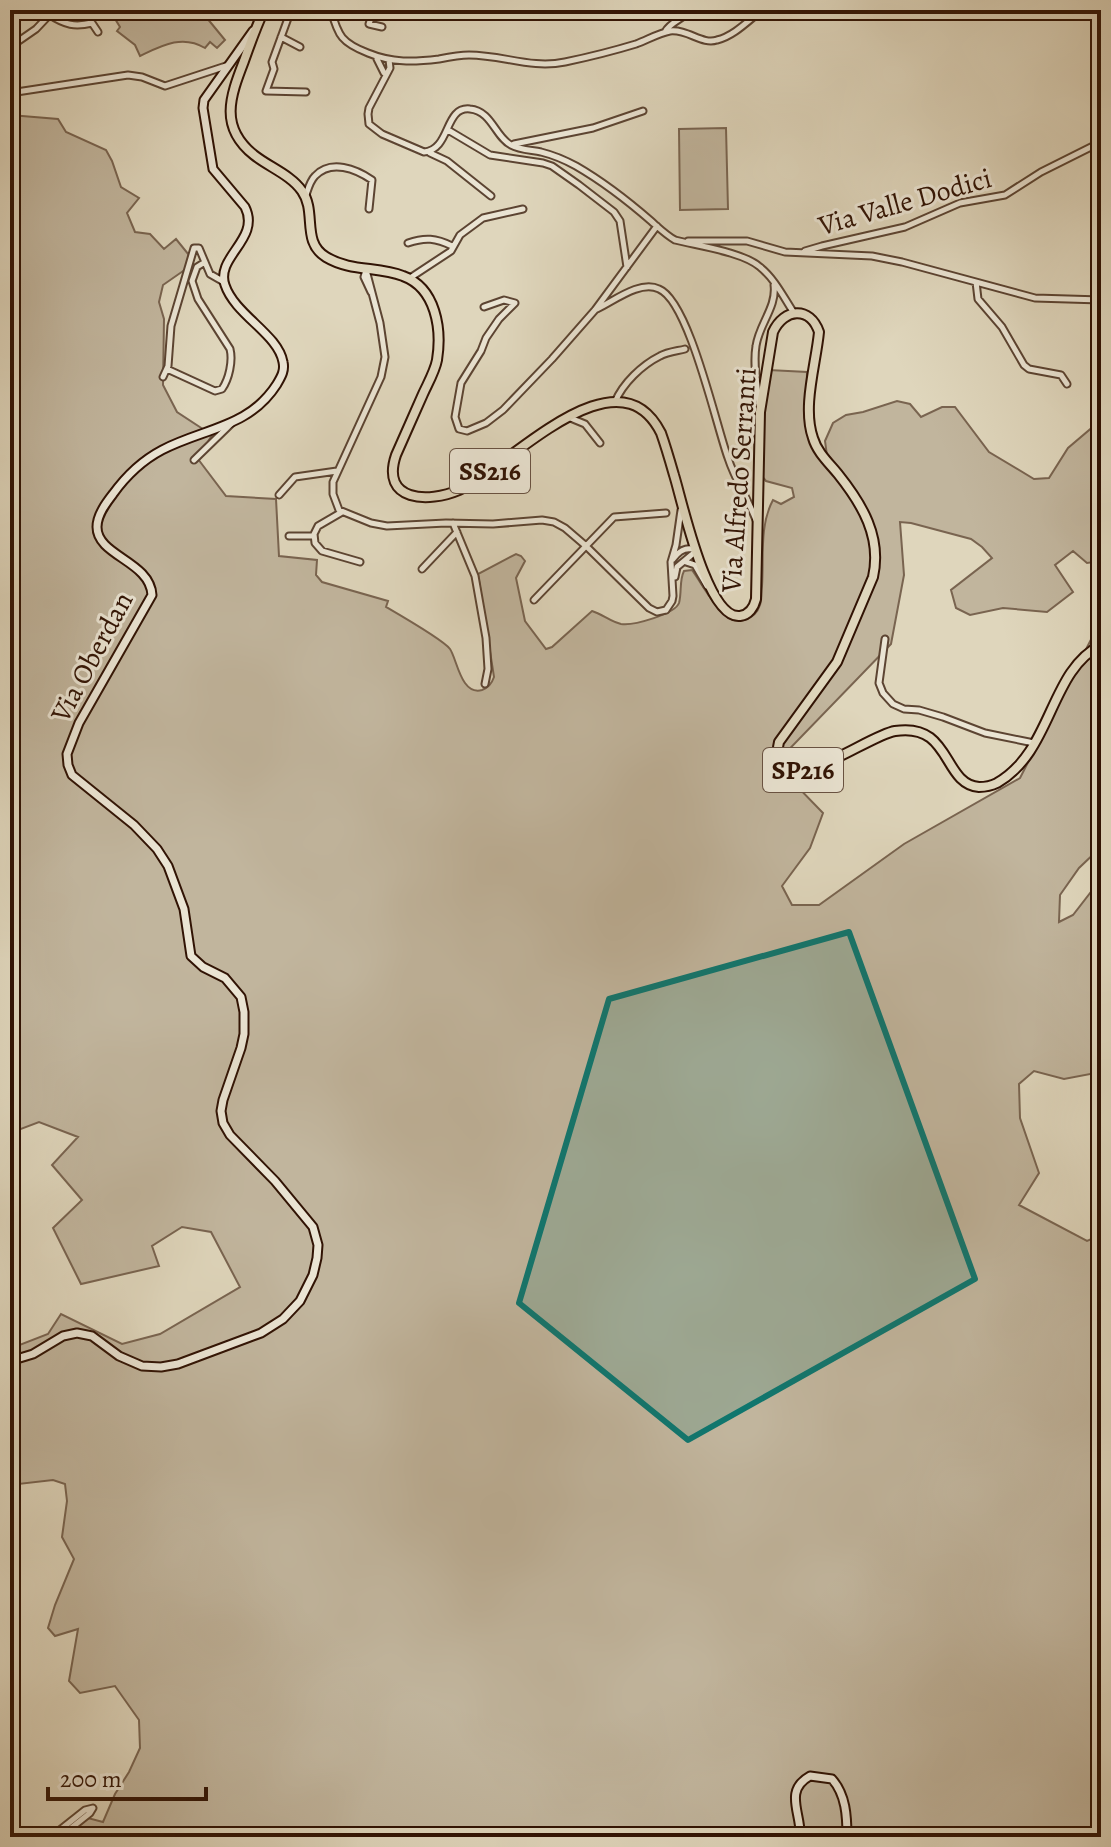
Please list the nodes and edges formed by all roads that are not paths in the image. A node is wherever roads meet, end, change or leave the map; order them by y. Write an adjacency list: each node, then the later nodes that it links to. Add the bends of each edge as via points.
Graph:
1 (264, 10): 10 (main road)
2 (291, 10): 14 (street)
3 (331, 10): 17 (street, via 346,42)
4 (359, 10): 11 (street, via 371,18 369,24)
5 (691, 10): 13 (street)
6 (762, 10): 13 (street, via 715,41)
7 (813, 10): 8 (street, via 842,15)
8 (866, 10)
9 (52, 12): 12 (street, via 65,24 92,23); 15 (street)
10 (258, 24): 20 (street); 29 (main road, via 234,87 234,131 247,149 293,181)
11 (382, 27)
12 (98, 32)
13 (665, 33): 19 (street, via 545,65 471,54)
14 (281, 37): 16 (street); 22 (street, via 266,91)
15 (10, 47)
16 (300, 47)
17 (373, 55): 18 (street); 21 (street)
18 (389, 60): 19 (street); 21 (street)
19 (403, 62): 21 (street)
20 (230, 65): 23 (street, via 165,86 128,75); 45 (street, via 203,104 213,169 248,214 247,233 226,267)
21 (385, 75): 28 (street, via 369,108 369,124)
22 (306, 92)
23 (10, 93)
24 (643, 111): 27 (street, via 593,128)
25 (448, 130): 27 (street, via 458,113 472,109); 28 (street, via 435,150); 40 (street, via 490,155 552,166 579,185 620,221)
26 (1101, 142): 37 (street, Via Valle Dodici, via 1005,195 960,203 905,227)
27 (509, 145): 33 (street, via 576,166)
28 (424, 152): 30 (street, via 447,161)
29 (305, 196): 31 (street, via 318,174 341,167 372,180); 39 (main road, via 314,245)
30 (491, 196)
31 (369, 209)
32 (523, 209): 36 (street, via 483,218)
33 (657, 226): 34 (street); 40 (street)
34 (675, 240): 37 (street, via 747,241); 44 (street, via 747,259)
35 (408, 243): 36 (street, via 428,238)
36 (453, 246): 43 (street)
37 (803, 252): 46 (street, via 880,257)
38 (205, 262): 45 (street, via 210,274); 55 (street, via 195,248 171,326); 55 (street, via 197,267 192,283 230,349 226,384 215,391)
39 (348, 266): 41 (main road); 48 (street)
40 (627, 268): 47 (street)
41 (366, 270): 42 (main road); 48 (street)
42 (382, 272): 43 (main road); 48 (street, via 374,275)
43 (409, 279): 60 (main road, SS216, via 432,303 438,340 434,368 394,462 394,479 402,490 423,499 458,490)
44 (772, 280): 53 (street); 59 (street, via 773,300 756,347)
45 (224, 282): 61 (street, Via Oberdan, via 239,308 276,346 284,366 264,401)
46 (976, 282): 50 (street, via 1037,298); 57 (street, via 978,299 1025,366 1061,375)
47 (615, 284): 49 (street, via 615,292); 52 (street)
48 (370, 286): 64 (street, via 382,334 383,371)
49 (625, 294): 52 (street); 70 (street, via 653,287 674,301)
50 (1101, 300)
51 (484, 307): 52 (street, via 504,300 515,303 486,338 461,383 455,417 459,429 467,431 503,410)
52 (595, 310)
53 (794, 313): 59 (main road, Via Alfredo Serranti, via 775,328); 86 (main road, SP216, via 809,318 819,332 810,428 816,446 868,519 875,564 841,655 779,742 781,762 788,769 805,770 884,733 909,730 936,742 963,782 986,787 1007,776)
54 (685, 349): 58 (street, via 660,356 634,374)
55 (167, 369): 56 (street)
56 (163, 377)
57 (1067, 384)
58 (615, 403): 60 (main road, SS216, via 589,406); 66 (main road, Via Alfredo Serranti, via 640,408 655,421)
59 (760, 412): 70 (main road, Via Alfredo Serranti)
60 (567, 417): 62 (street, via 585,424)
61 (232, 423): 63 (street); 87 (street, Via Oberdan, via 151,457 118,486 101,514 97,529 102,541 146,576 152,595 79,723 67,759 72,775 157,849 184,909 191,956 225,978 242,1001 244,1034 221,1117 230,1135 313,1227 316,1267 300,1301 283,1319 261,1333 167,1366 130,1362 92,1336 77,1333)
62 (600, 443)
63 (194, 460)
64 (338, 471): 65 (street, via 295,477); 67 (street, via 333,494)
65 (279, 495)
66 (681, 501): 75 (main road, Via Alfredo Serranti); 78 (street)
67 (342, 512): 69 (street, via 387,526); 73 (street, via 318,526)
68 (666, 513): 74 (street, via 615,516)
69 (453, 523): 71 (street); 74 (street, via 549,521)
70 (757, 529): 81 (main road, Via Alfredo Serranti, via 754,605 735,616)
71 (457, 532): 79 (street); 85 (street, via 475,576 486,638)
72 (289, 536): 73 (street)
73 (314, 536): 76 (street, via 322,551)
74 (586, 546): 80 (street); 82 (street, via 649,608)
75 (695, 551): 77 (street); 78 (street, via 679,552); 81 (main road, Via Alfredo Serranti)
76 (360, 562)
77 (681, 564): 81 (street, via 695,565); 82 (street, via 675,571 676,600)
78 (671, 568): 82 (street, via 673,596)
79 (422, 569)
80 (534, 600)
81 (719, 601)
82 (666, 610)
83 (885, 639): 86 (street, via 879,683 893,704)
84 (1101, 645): 86 (main road, SP216, via 1072,670)
85 (485, 684)
86 (1035, 743)
87 (10, 1361)
88 (10, 1826): 89 (street)
89 (15, 1837)
90 (51, 1837): 91 (street, via 93,1808)
91 (60, 1837)
92 (800, 1837): 93 (street, via 795,1800 797,1788 810,1776 832,1779 839,1787)
93 (847, 1837)

